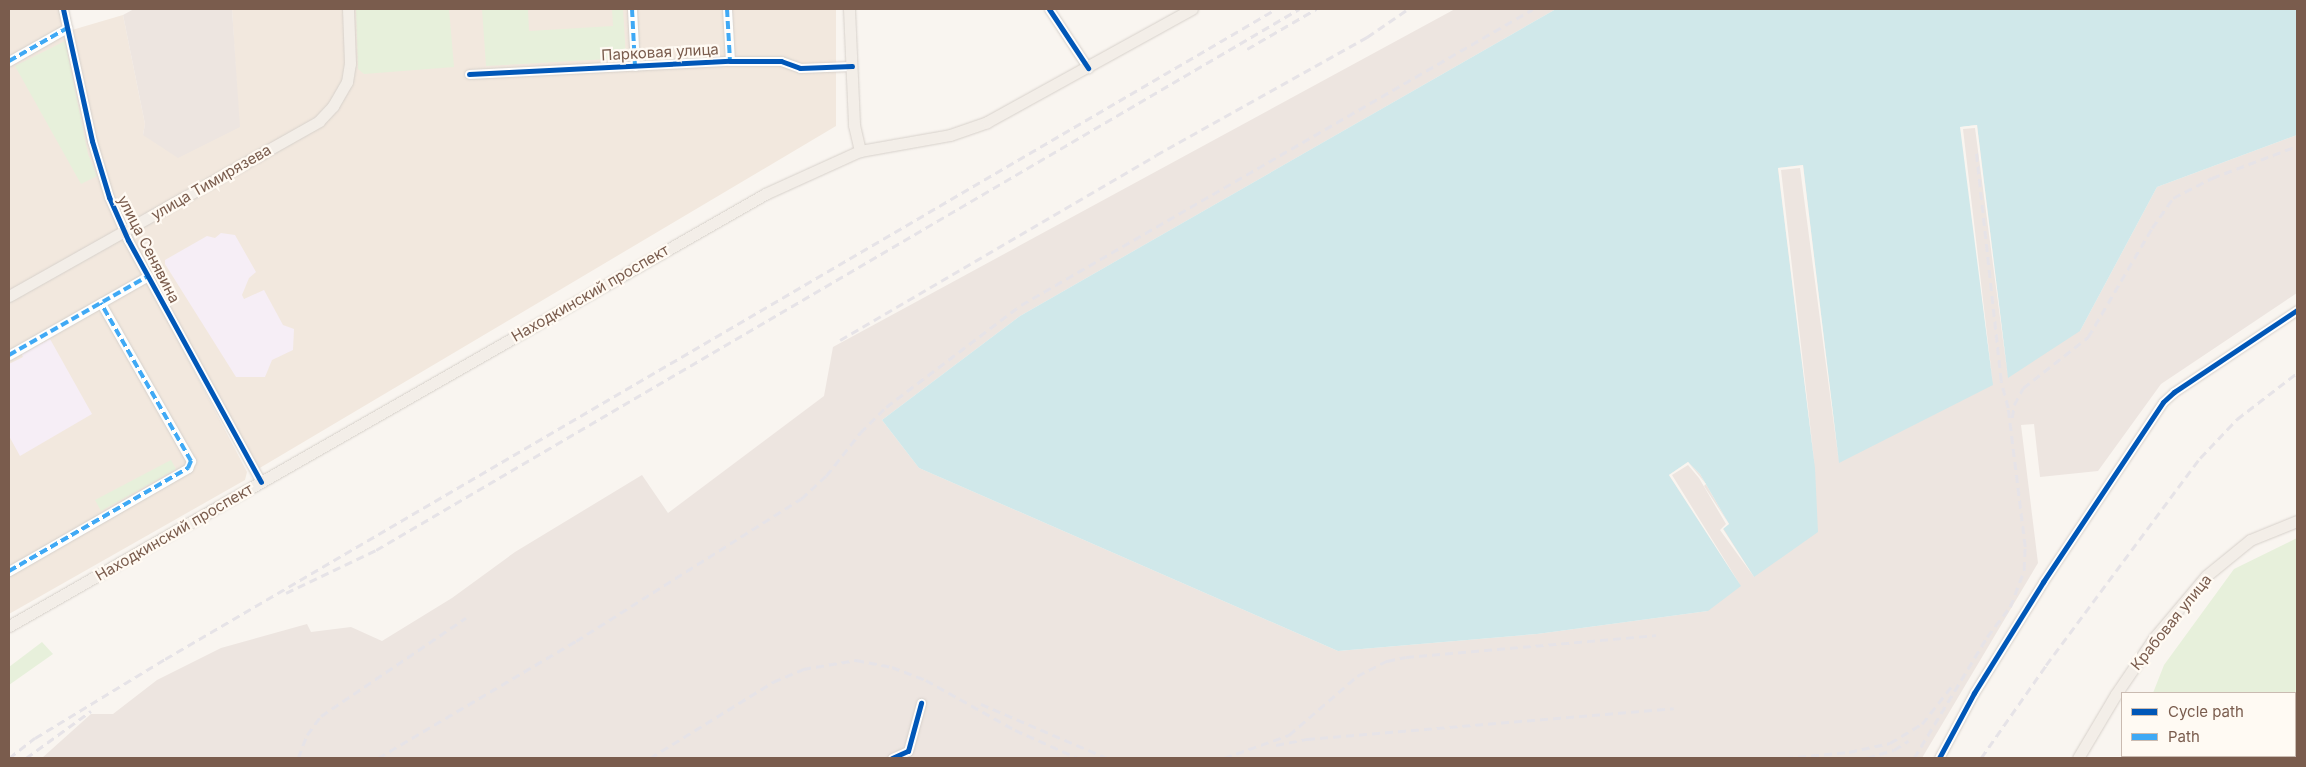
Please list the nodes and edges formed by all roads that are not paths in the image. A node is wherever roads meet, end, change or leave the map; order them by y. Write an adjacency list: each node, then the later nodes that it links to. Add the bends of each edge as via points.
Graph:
1 (63, 9): 8 (street, улица Сенявина)
2 (348, 9): 16 (main road, улица Тимирязева, via 350,63 347,82 334,106 319,121)
3 (632, 9): 11 (street)
4 (727, 9): 9 (street)
5 (849, 9): 12 (main road)
6 (1049, 9): 13 (street)
7 (1192, 9): 13 (main road, Находкинский проспект)
8 (67, 28): 10 (street); 16 (street, улица Сенявина, via 102,180)
9 (730, 60): 11 (street, Парковая улица); 12 (street, Парковая улица, via 781,61 800,68)
10 (9, 61)
11 (635, 66): 14 (street, Парковая улица)
12 (852, 66): 15 (main road, via 854,125)
13 (1088, 68): 15 (main road, Находкинский проспект, via 969,129)
14 (469, 74)
15 (860, 151): 22 (main road, Находкинский проспект, via 765,194)
16 (124, 231): 17 (street, улица Сенявина); 18 (main road, улица Тимирязева)
17 (148, 276): 19 (street); 22 (street, улица Сенявина)
18 (9, 296)
19 (101, 303): 21 (street); 24 (street, via 191,461 188,468)
20 (2297, 310): 28 (street, via 2163,402 2043,582 1974,693)
21 (9, 356)
22 (261, 482): 25 (main road, Находкинский проспект)
23 (2297, 521): 29 (main road, Крабовая улица, via 2250,540 2206,576 2154,638)
24 (9, 571)
25 (9, 626)
26 (920, 703): 27 (street, via 908,751)
27 (892, 758)
28 (1939, 758)
29 (2078, 758)

